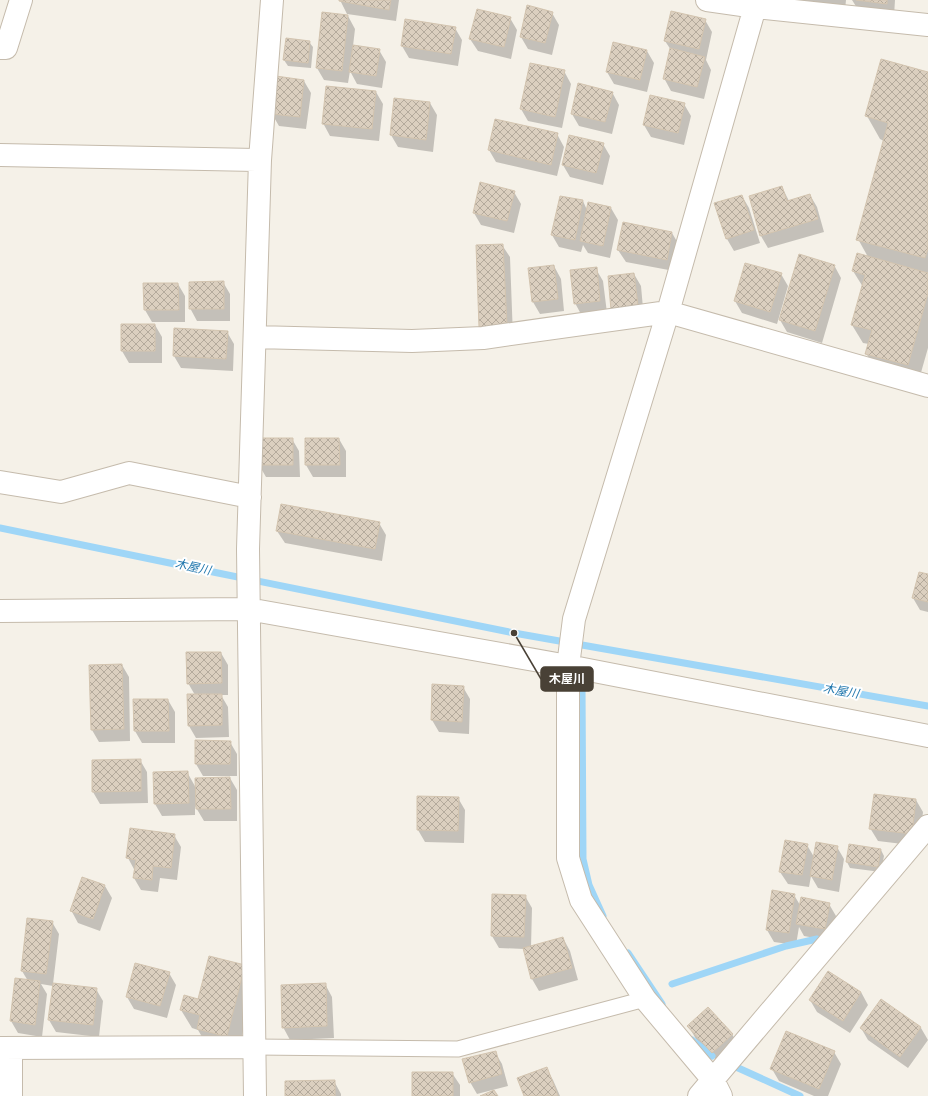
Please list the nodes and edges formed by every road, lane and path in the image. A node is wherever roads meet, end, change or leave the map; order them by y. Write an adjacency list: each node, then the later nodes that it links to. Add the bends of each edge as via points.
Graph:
1 (21, 0): 6 (street, via 6,48)
2 (272, 0): 8 (street)
3 (706, 0): 4 (street)
4 (757, 3): 5 (street); 9 (street)
5 (928, 25)
6 (0, 48)
7 (0, 155): 8 (street)
8 (260, 160): 10 (street)
9 (668, 312): 10 (street, via 483,338 412,340); 11 (street); 16 (street, via 574,619)
10 (255, 337): 13 (street)
11 (928, 386)
12 (0, 482): 13 (street, via 61,492 129,473)
13 (250, 497): 14 (street)
14 (248, 610): 15 (street); 16 (street); 20 (street)
15 (0, 611)
16 (568, 666): 17 (street); 19 (street, via 568,858 581,900)
17 (928, 736)
18 (928, 826): 22 (street)
19 (645, 999): 20 (lane, via 458,1050); 22 (street)
20 (255, 1047): 21 (street); 24 (street)
21 (6, 1048): 23 (street)
22 (711, 1091)
23 (11, 1096)
24 (255, 1096)

